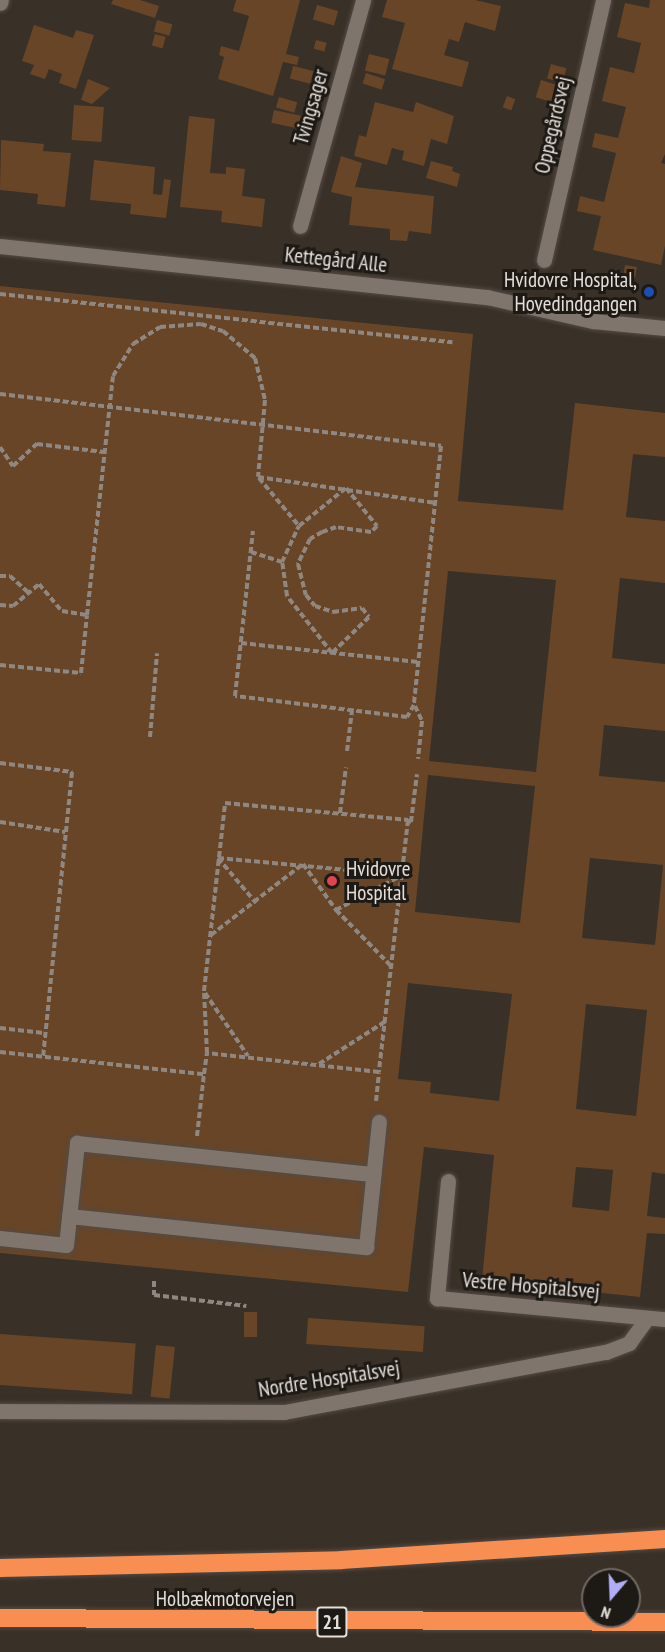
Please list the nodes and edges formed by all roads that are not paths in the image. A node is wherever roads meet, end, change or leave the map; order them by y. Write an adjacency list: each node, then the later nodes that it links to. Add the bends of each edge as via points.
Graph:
1 (363, 0): 3 (street, Tvingsager)
2 (603, 0): 5 (street, Oppegårdsvej)
3 (300, 226)
4 (0, 246): 6 (street, Kettegård Alle, via 487,297 593,321)
5 (544, 260)
6 (665, 328)
7 (379, 1122): 8 (street)
8 (373, 1174): 10 (street, via 77,1143); 10 (street, via 366,1247)
9 (448, 1181): 12 (street, Vestre Hospitalsvej, via 437,1298)
10 (69, 1216): 11 (street, via 66,1245)
11 (0, 1238)
12 (646, 1318): 13 (street, Vestre Hospitalsvej); 14 (street, Nordre Hospitalsvej, via 629,1343 606,1352 284,1412)
13 (665, 1319)
14 (0, 1411)
15 (665, 1539): 16 (highway, via 341,1560)
16 (0, 1568)
17 (0, 1618): 18 (highway, Holbækmotorvejen / 21)
18 (665, 1622)

